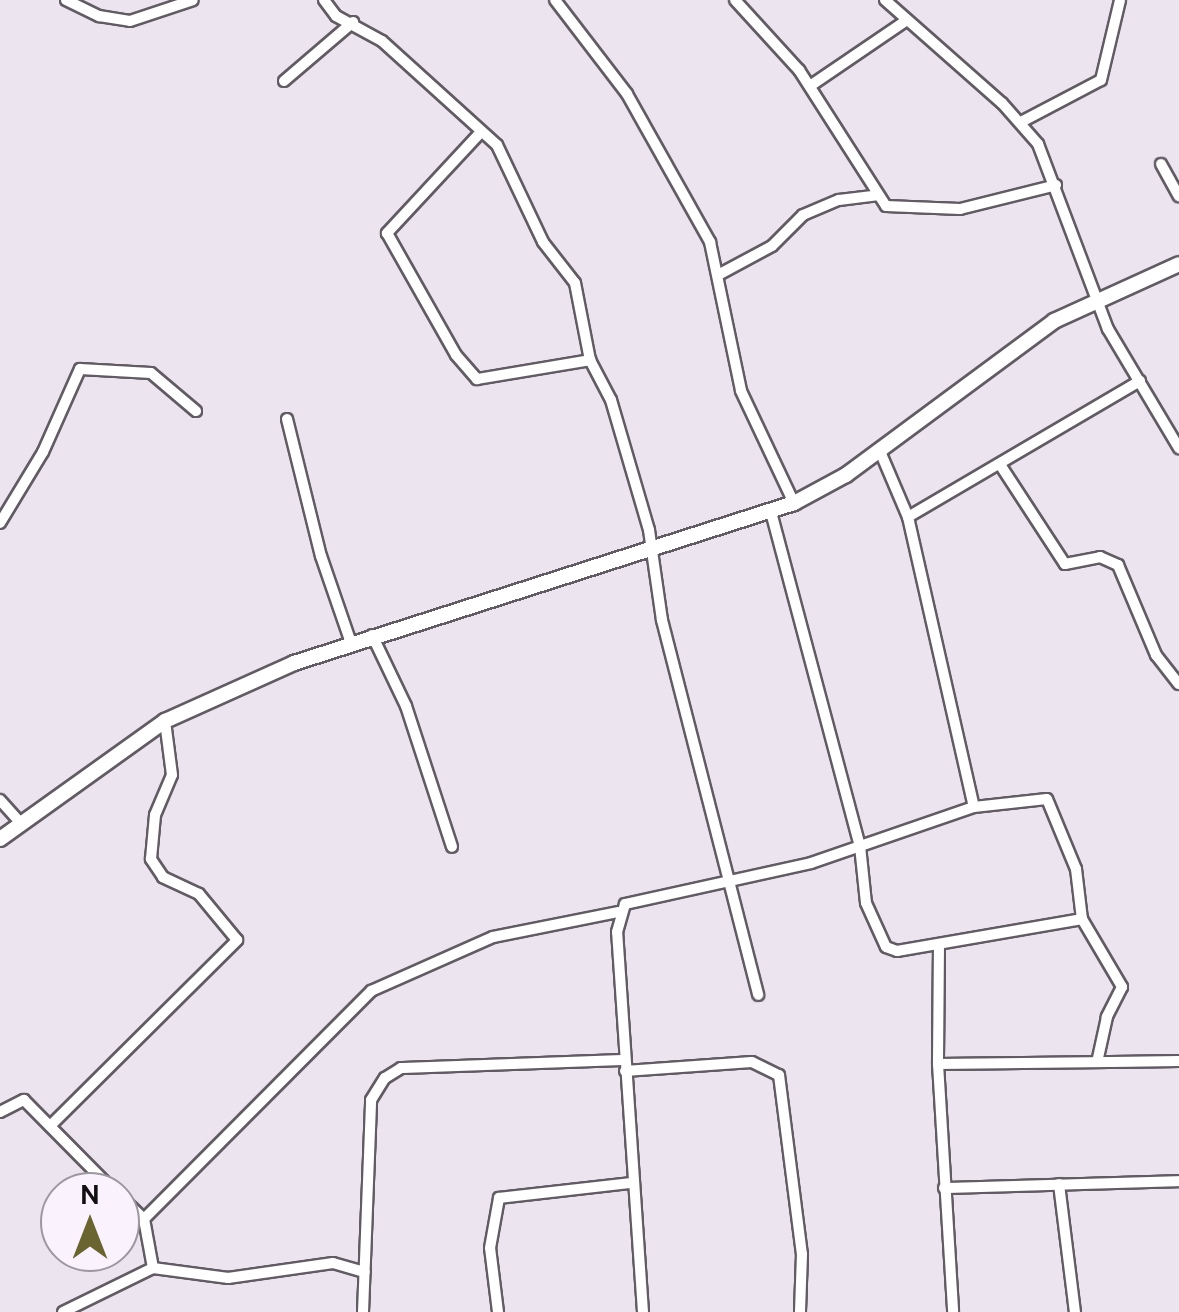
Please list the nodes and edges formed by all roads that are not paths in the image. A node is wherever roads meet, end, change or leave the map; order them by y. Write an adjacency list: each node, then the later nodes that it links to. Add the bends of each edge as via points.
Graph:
1 (66, 0): 2 (street, via 130,21)
2 (193, 0)
3 (324, 0): 9 (street, via 336,16)
4 (555, 0): 19 (street, via 627,94 702,227)
5 (736, 0): 11 (street)
6 (885, 0): 8 (street)
7 (1120, 0): 12 (street, via 1101,80)
8 (907, 20): 11 (street); 12 (street)
9 (353, 22): 10 (street); 13 (street)
10 (284, 81)
11 (810, 86): 16 (street)
12 (1021, 122): 15 (street)
13 (480, 133): 21 (street, via 498,146 544,242 575,282); 21 (street, via 387,233 456,355 477,379)
14 (1161, 164): 17 (street)
15 (1056, 185): 16 (street, via 960,209 891,208); 20 (street)
16 (877, 195): 19 (street, via 839,200 804,216 772,246)
17 (1179, 196)
18 (1179, 264): 20 (street)
19 (718, 275): 28 (street, via 741,391)
20 (1096, 300): 22 (street); 26 (street, via 1036,332)
21 (590, 360): 32 (street, via 611,400)
22 (1140, 381): 25 (street); 27 (street)
23 (196, 412): 31 (street, via 151,372 80,370 43,452)
24 (287, 419): 34 (street)
25 (1179, 448)
26 (879, 449): 28 (street); 30 (street)
27 (1001, 466): 30 (street); 35 (street, via 1065,564 1100,558 1118,565 1156,655)
28 (794, 504): 29 (street)
29 (771, 512): 32 (street); 41 (street)
30 (908, 517): 38 (street)
31 (0, 523)
32 (650, 552): 33 (street); 43 (street)
33 (372, 635): 34 (street); 42 (street, via 406,706)
34 (351, 643): 36 (street)
35 (1179, 684)
36 (165, 721): 39 (street); 53 (street, via 174,763 155,815 151,858 164,876 199,894 238,940)
37 (0, 800): 39 (street)
38 (974, 807): 41 (street); 45 (street, via 1047,799 1076,869)
39 (20, 822): 40 (street)
40 (0, 839)
41 (860, 846): 43 (street); 46 (street, via 866,903 886,948)
42 (452, 848)
43 (730, 878): 44 (street, via 632,901); 47 (street)
44 (618, 912): 51 (street); 60 (street, via 494,937 371,992)
45 (1082, 919): 46 (street); 48 (street, via 1122,987 1106,1017)
46 (939, 945): 50 (street)
47 (758, 994)
48 (1098, 1058): 49 (street); 50 (street)
49 (1179, 1061)
50 (938, 1064): 58 (street)
51 (624, 1066): 56 (street); 62 (street, via 389,1074 372,1100); 67 (street, via 752,1062 778,1075 802,1254)
52 (0, 1112): 53 (street, via 22,1099)
53 (50, 1126): 54 (street)
54 (96, 1172)
55 (1179, 1182): 57 (street)
56 (631, 1183): 65 (street, via 498,1198 490,1248); 66 (street)
57 (1059, 1184): 58 (street); 69 (street)
58 (944, 1188): 68 (street)
59 (140, 1215): 60 (street)
60 (144, 1219): 61 (street)
61 (153, 1268): 62 (street, via 228,1278 322,1262); 63 (street)
62 (365, 1272): 64 (street)
63 (63, 1312)
64 (363, 1312)
65 (498, 1312)
66 (642, 1312)
67 (800, 1312)
68 (953, 1312)
69 (1075, 1312)

